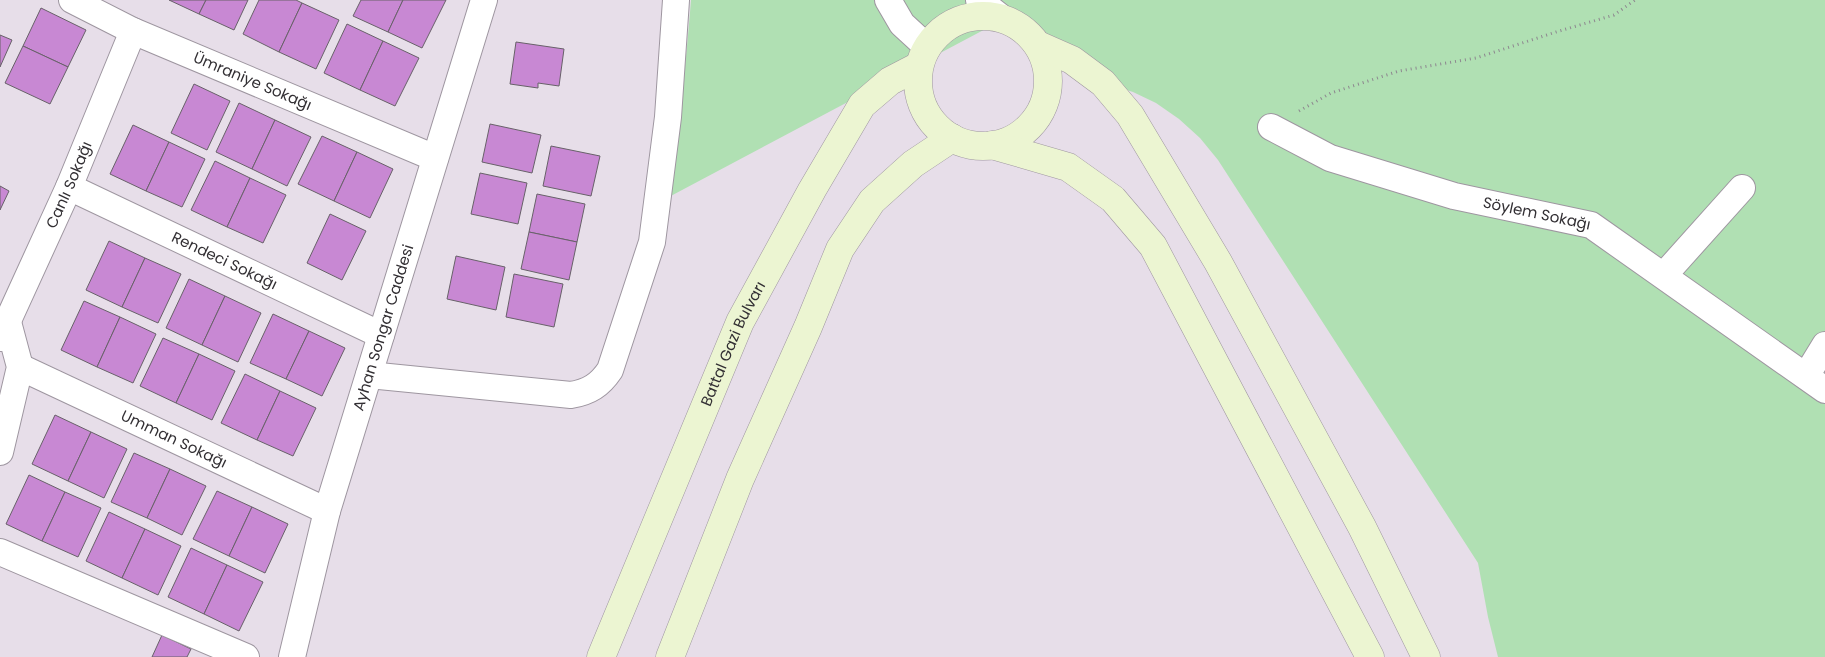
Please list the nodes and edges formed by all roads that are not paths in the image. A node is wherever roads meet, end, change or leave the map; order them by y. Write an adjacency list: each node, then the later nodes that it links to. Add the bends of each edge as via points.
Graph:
1 (72, 0): 7 (street, Ümraniye Sokağı)
2 (484, 0): 13 (street, Ayhan Songar Caddesi)
3 (676, 0): 21 (street, via 668,117 652,242 604,380 594,388 571,395)
4 (888, 0): 9 (street)
5 (979, 0): 6 (street)
6 (1003, 19): 8 (street, via 1023,29); 9 (street, via 982,16 960,19 941,30)
7 (134, 31): 13 (street, Ümraniye Sokağı); 14 (street, Canlı Sokağı)
8 (1038, 45): 12 (street, via 1046,65 1048,87 1042,108 1029,126 1012,138); 31 (street, via 1072,60 1103,83 1130,115 1223,271 1362,527)
9 (923, 56): 11 (street, via 918,87 923,107 935,125); 28 (street, Battal Gazi Bulvarı, via 862,105 740,322)
10 (1271, 127): 16 (street, Söylem Sokağı, via 1330,158 1454,196 1592,225)
11 (952, 138): 12 (street, via 971,145); 29 (street, via 913,164 872,201 840,249 740,479)
12 (992, 145): 30 (street, via 1068,167 1114,199 1153,246)
13 (435, 158): 18 (street, Ayhan Songar Caddesi)
14 (69, 187): 17 (street, Canlı Sokağı); 18 (street, Rendeci Sokağı)
15 (1742, 188): 16 (street)
16 (1664, 275): 22 (street, Söylem Sokağı)
17 (4, 330): 20 (street)
18 (381, 335): 21 (street, Ayhan Songar Caddesi)
19 (1825, 345): 22 (street)
20 (20, 366): 23 (street); 24 (street, Umman Sokağı)
21 (369, 375): 24 (street, Ayhan Songar Caddesi)
22 (1816, 383)
23 (0, 452)
24 (327, 511): 27 (street, Ayhan Songar Caddesi)
25 (0, 552): 26 (street)
26 (246, 657)
27 (292, 657)
28 (601, 657)
29 (670, 657)
30 (1370, 657)
31 (1426, 657)

